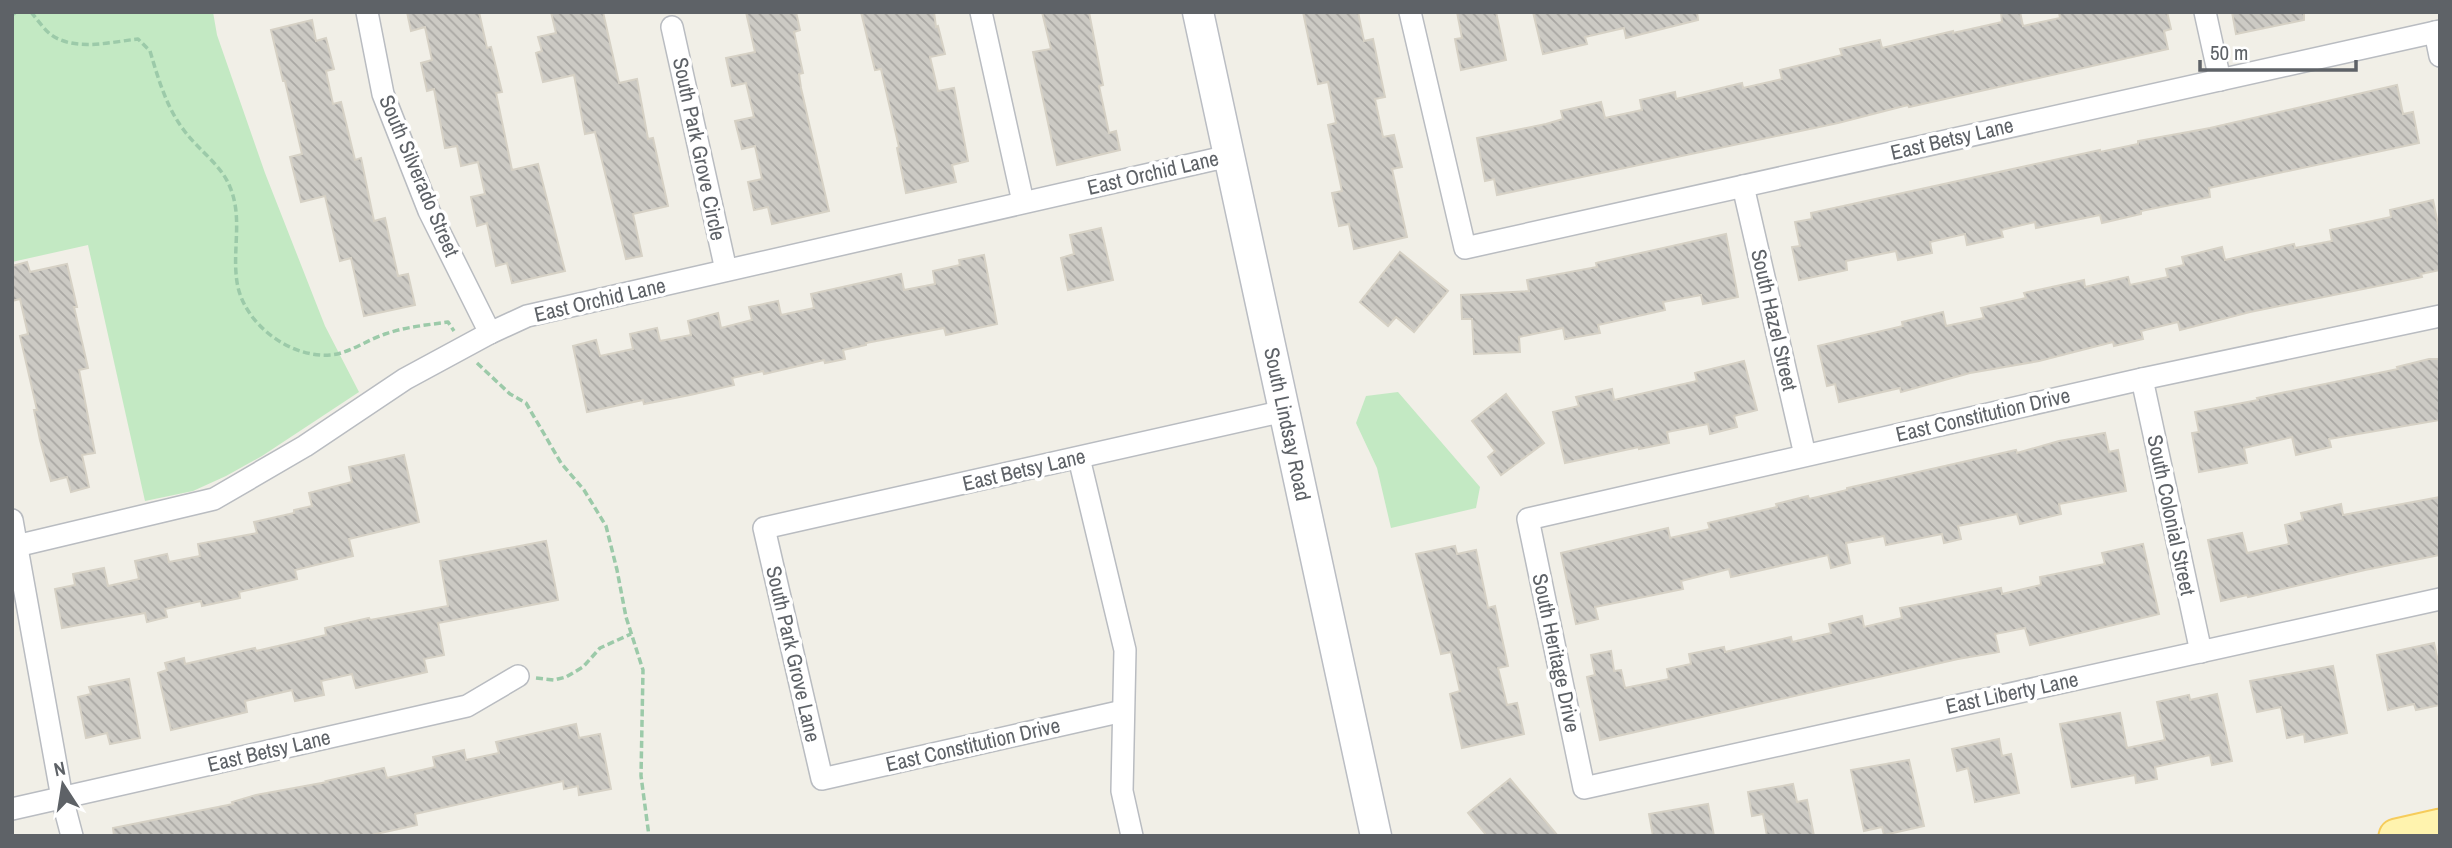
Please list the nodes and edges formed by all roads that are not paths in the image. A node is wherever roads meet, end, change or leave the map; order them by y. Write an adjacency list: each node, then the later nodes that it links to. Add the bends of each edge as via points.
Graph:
1 (367, 12): 15 (street, South Silverado Street, via 383,94 429,211)
2 (981, 12): 12 (street)
3 (1198, 12): 10 (main road, South Lindsay Road)
4 (1410, 12): 11 (street, East Betsy Lane, via 1465,248)
5 (2205, 12): 9 (street)
6 (672, 27): 13 (street, South Park Grove Circle)
7 (2437, 31): 8 (street); 9 (street, East Betsy Lane)
8 (2440, 56)
9 (2220, 79): 11 (street, East Betsy Lane)
10 (1229, 156): 12 (street, East Orchid Lane); 17 (main road, South Lindsay Road)
11 (1743, 186): 18 (street, South Hazel Street)
12 (1023, 202): 13 (street, East Orchid Lane)
13 (726, 270): 15 (street, East Orchid Lane, via 527,316)
14 (2440, 316): 16 (street, East Constitution Drive)
15 (490, 333): 23 (street, East Orchid Lane, via 405,379 305,446 214,499)
16 (2142, 379): 18 (street, East Constitution Drive); 25 (street, South Colonial Street)
17 (1284, 411): 19 (street, East Betsy Lane); 35 (main road, South Lindsay Road)
18 (1805, 455): 20 (street, East Constitution Drive)
19 (1079, 458): 22 (street, East Betsy Lane); 27 (street, via 1125,649)
20 (1528, 519): 29 (street, South Heritage Drive)
21 (12, 520): 23 (street)
22 (764, 528): 28 (street, South Park Grove Lane)
23 (15, 546): 30 (street)
24 (2440, 599): 25 (street, East Liberty Lane)
25 (2201, 652): 29 (street, East Liberty Lane)
26 (518, 676): 30 (street, East Betsy Lane, via 467,706)
27 (1123, 711): 28 (street, East Constitution Drive); 34 (street, via 1122,791)
28 (822, 779)
29 (1584, 788)
30 (62, 799): 31 (street, East Betsy Lane); 33 (street)
31 (12, 809)
32 (2440, 826): 36 (main road)
33 (72, 836)
34 (1132, 836)
35 (1376, 836)
36 (2396, 836)

